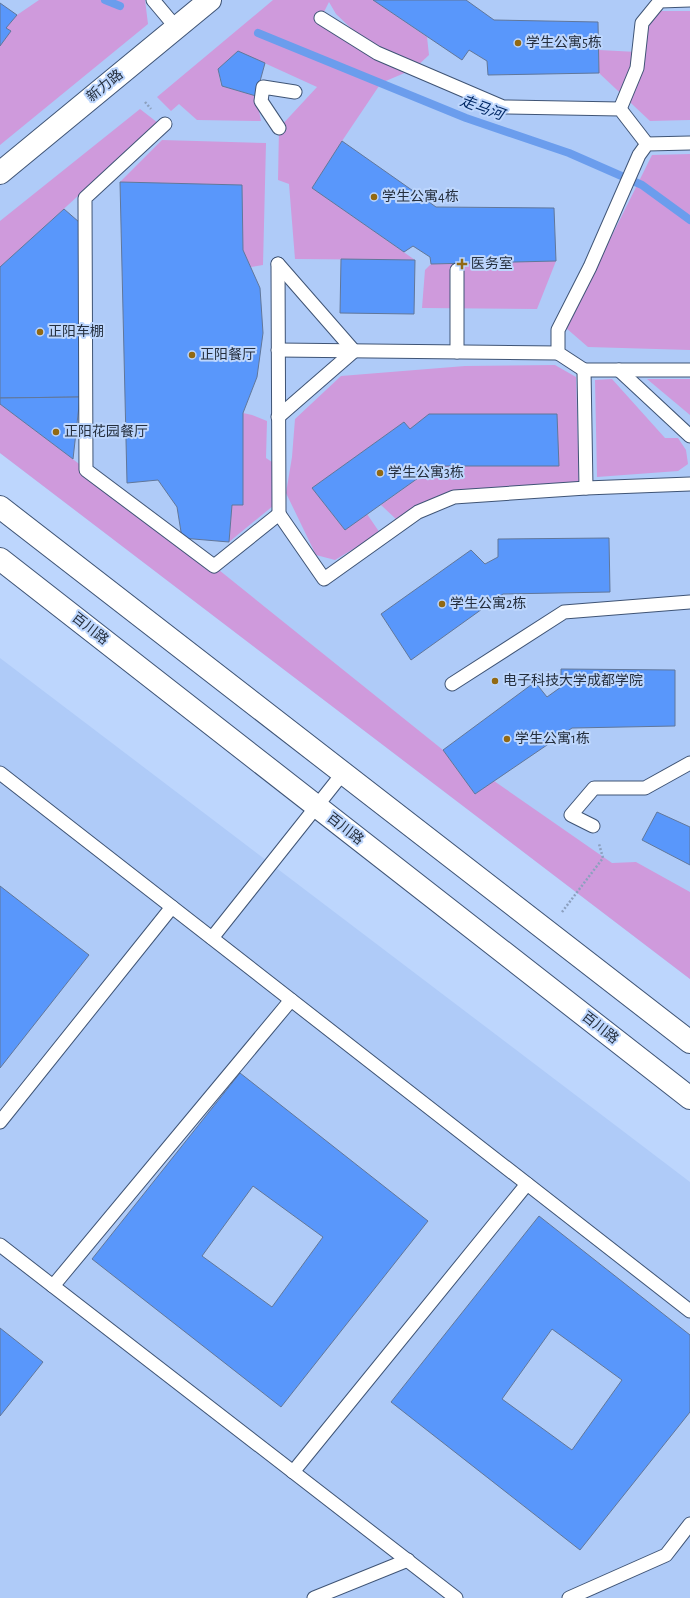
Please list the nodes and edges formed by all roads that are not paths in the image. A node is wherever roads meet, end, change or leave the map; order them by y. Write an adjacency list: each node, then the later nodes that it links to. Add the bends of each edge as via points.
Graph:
1 (153, 0): 5 (lane)
2 (210, 0): 12 (street, 新力路)
3 (690, 0): 7 (lane, via 660,0 642,23 637,68)
4 (321, 18): 7 (lane, via 377,53 503,106)
5 (174, 25)
6 (295, 92): 9 (lane, via 263,87 261,101)
7 (620, 109): 11 (lane)
8 (165, 124): 26 (lane, via 85,198 86,470 214,566)
9 (279, 128)
10 (690, 143): 11 (lane)
11 (647, 144): 17 (lane, via 639,155 590,268 558,330)
12 (0, 173)
13 (457, 270): 16 (lane)
14 (278, 350): 15 (lane); 15 (lane, via 278,264); 21 (lane)
15 (354, 351): 16 (lane); 21 (lane)
16 (457, 352): 17 (lane)
17 (558, 353): 18 (lane)
18 (584, 370): 19 (lane); 24 (lane)
19 (620, 370): 20 (lane); 22 (lane)
20 (690, 370)
21 (278, 417): 26 (lane)
22 (690, 436)
23 (690, 484): 24 (lane)
24 (586, 488): 26 (lane, via 454,497 418,512 324,579)
25 (0, 507): 32 (street)
26 (279, 514)
27 (0, 559): 33 (street, 百川路)
28 (690, 602): 29 (lane, via 564,612)
29 (452, 684)
30 (690, 763): 34 (lane, via 645,788 594,788 571,814)
31 (0, 773): 35 (lane)
32 (343, 773): 33 (lane); 38 (street)
33 (316, 806): 36 (lane); 39 (street, 百川路)
34 (593, 826)
35 (172, 907): 36 (lane); 40 (lane)
36 (212, 938): 37 (lane)
37 (291, 1000): 41 (lane); 43 (lane)
38 (690, 1042)
39 (690, 1098)
40 (0, 1122)
41 (527, 1184): 44 (lane); 45 (lane)
42 (0, 1245): 43 (lane)
43 (53, 1286): 45 (lane)
44 (690, 1311)
45 (294, 1472): 47 (lane)
46 (690, 1524): 50 (lane, via 666,1555)
47 (408, 1560): 48 (lane); 49 (lane)
48 (314, 1598)
49 (456, 1598)
50 (569, 1598)

